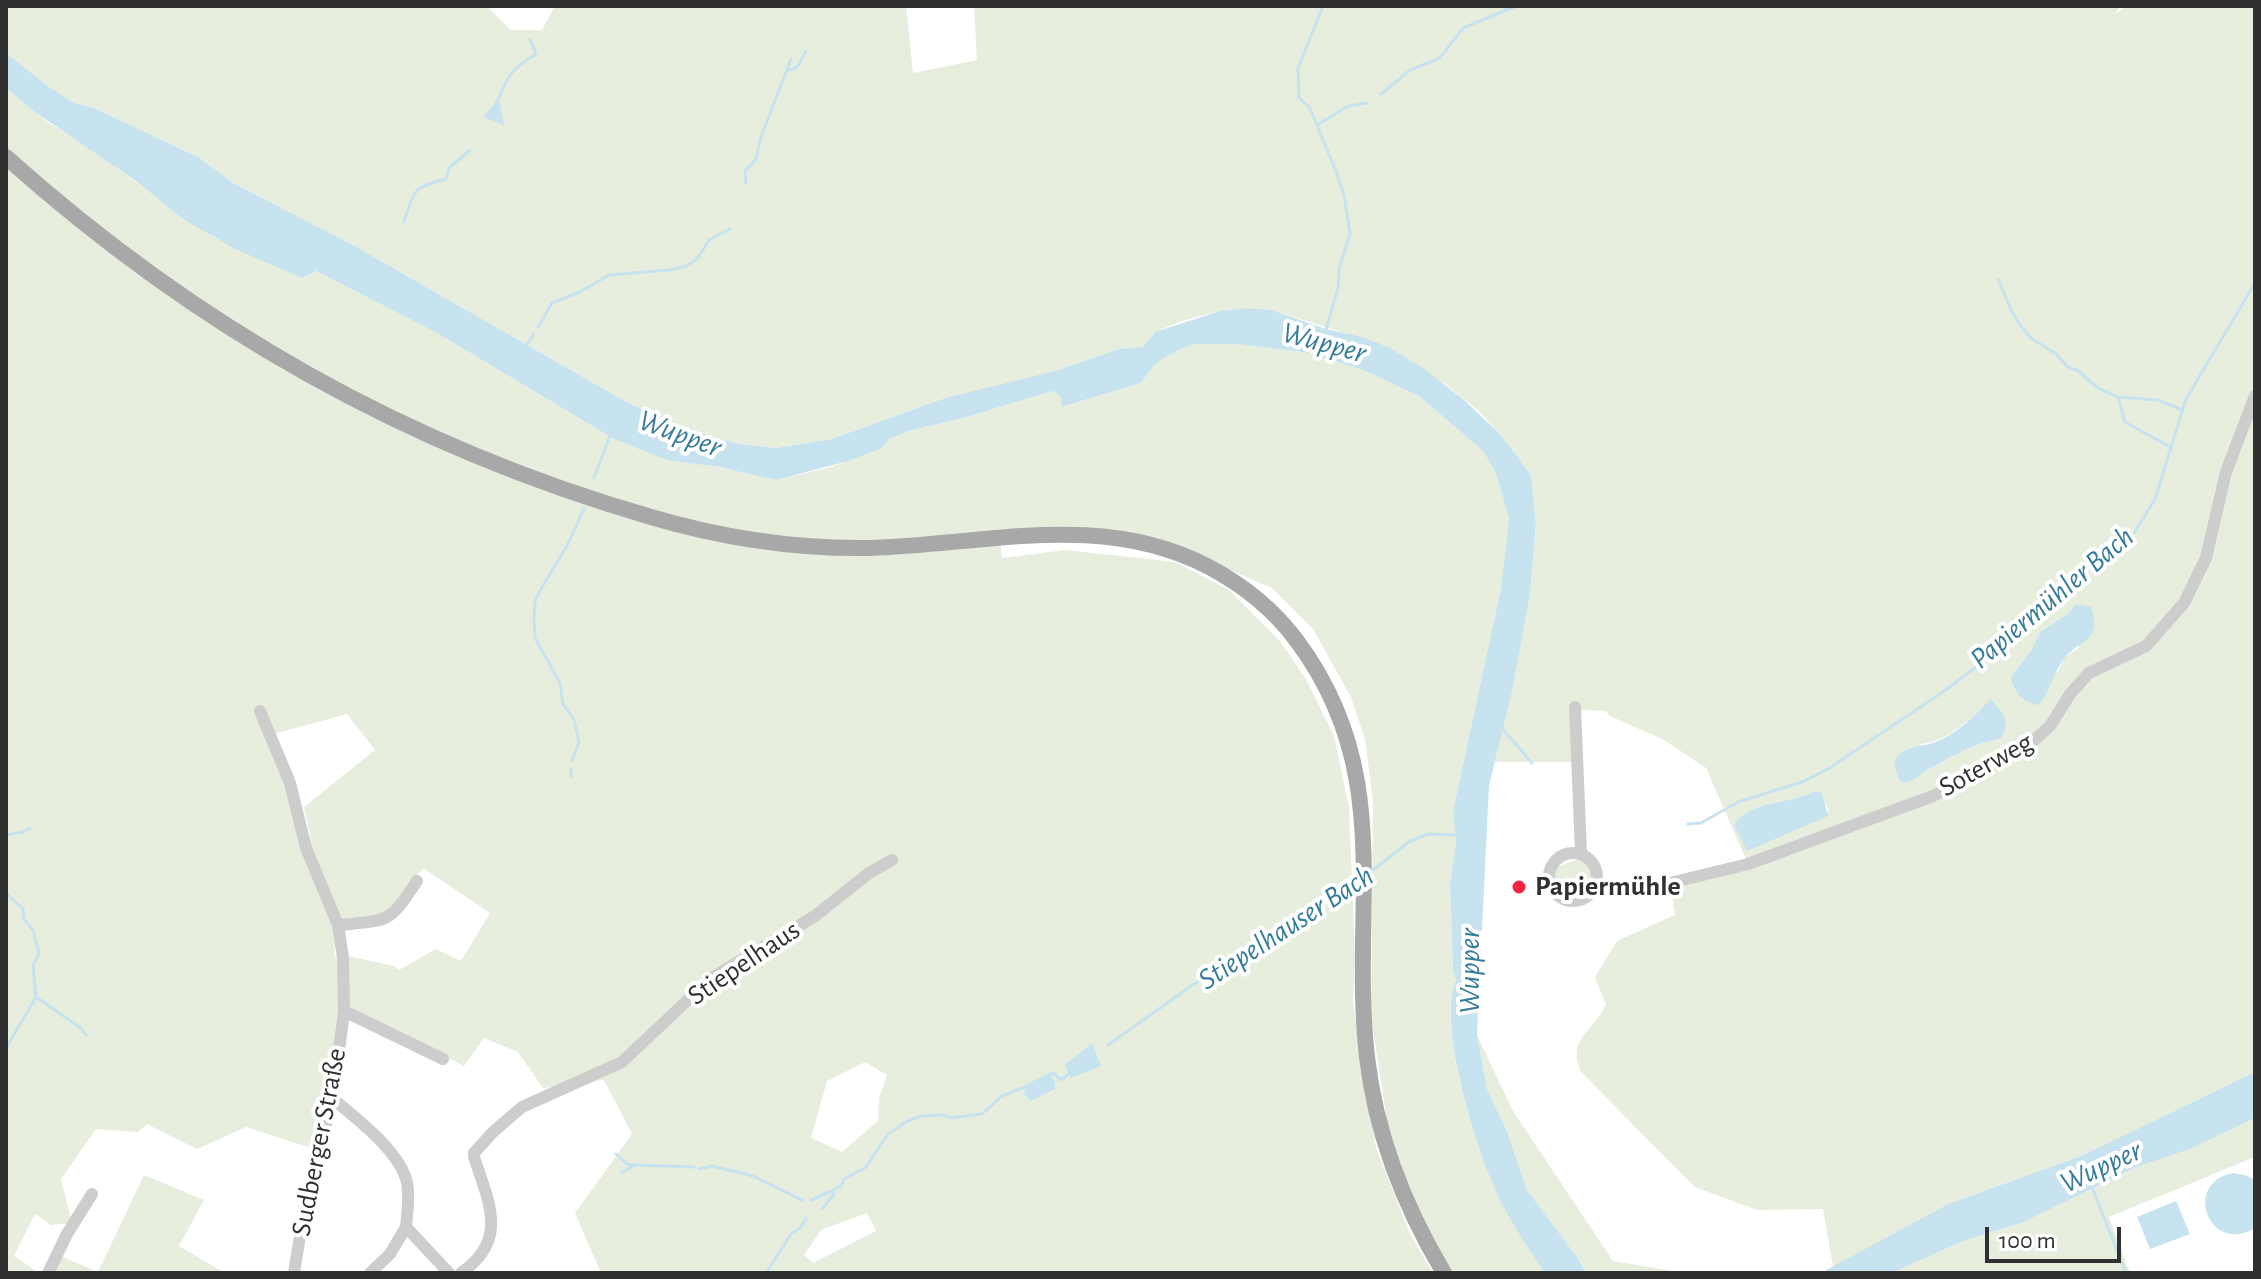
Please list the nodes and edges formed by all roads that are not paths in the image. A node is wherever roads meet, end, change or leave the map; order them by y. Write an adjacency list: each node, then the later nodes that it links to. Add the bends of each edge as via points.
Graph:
1 (6, 157): 20 (main road, via 142,269 296,369 415,430 526,476 687,526 793,545 873,548 1083,534 1142,541 1190,557 1256,597 1310,659 1341,720 1352,758 1366,863 1365,1030 1375,1106 1404,1197)
2 (2255, 396): 8 (street, Soterweg, via 2226,472 2206,558 2184,603 2146,646 2089,673 2035,741 1933,796 1762,860 1627,890)
3 (1575, 707): 5 (street)
4 (260, 711): 9 (street, Sudberger Straße)
5 (1581, 854): 8 (street, via 1594,864); 8 (street, via 1566,854 1554,862 1549,876 1553,891 1566,900 1581,900)
6 (892, 860): 19 (street, Stiepelhaus, via 815,916 710,979 622,1062 522,1107 493,1132 474,1153 492,1229 480,1257)
7 (417, 881): 9 (street, via 385,921)
8 (1597, 883)
9 (338, 925): 10 (street, Sudberger Straße)
10 (344, 1011): 11 (street, Sudberger Straße); 12 (street, Sudberger Straße)
11 (443, 1059)
12 (333, 1099): 14 (street, via 379,1137 402,1172 407,1182); 16 (street, Sudberger Straße, via 306,1199)
13 (92, 1194): 15 (street)
14 (406, 1227): 17 (street, via 390,1254); 18 (street)
15 (48, 1273)
16 (294, 1273)
17 (370, 1273)
18 (449, 1273)
19 (461, 1273)
20 (1444, 1273)

